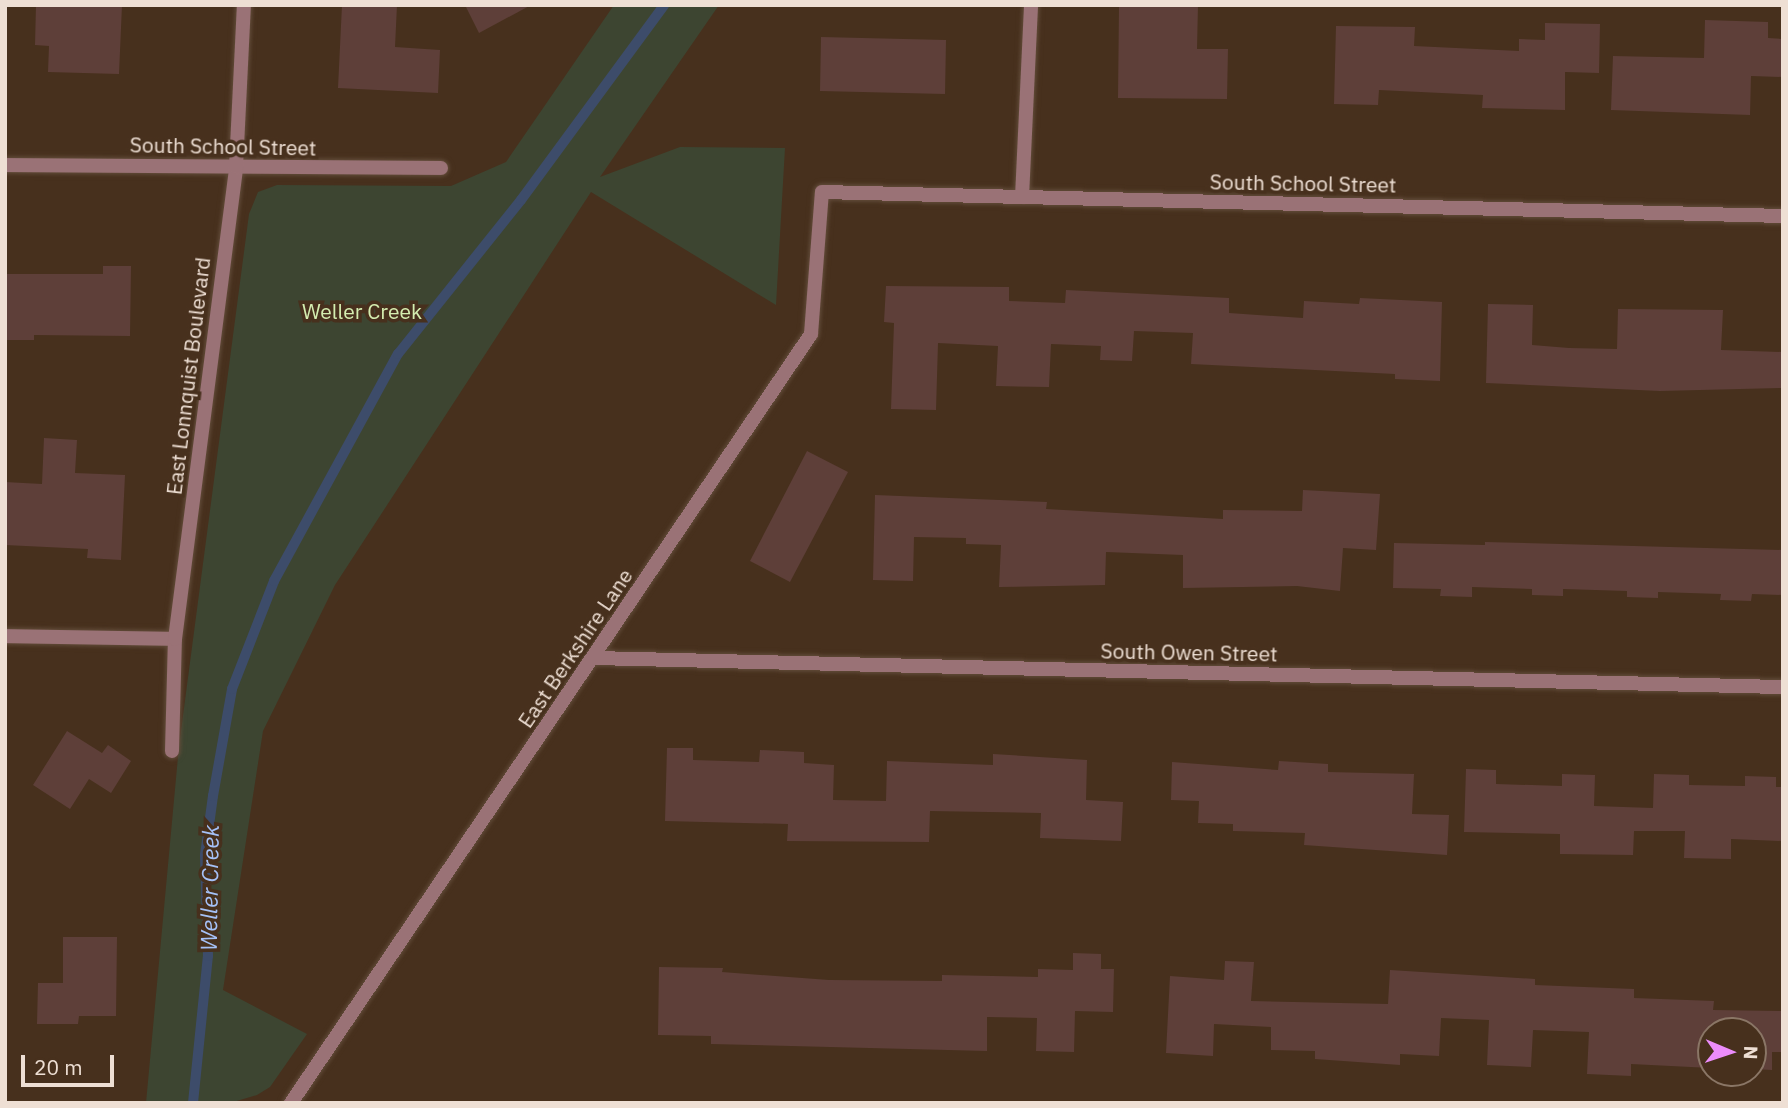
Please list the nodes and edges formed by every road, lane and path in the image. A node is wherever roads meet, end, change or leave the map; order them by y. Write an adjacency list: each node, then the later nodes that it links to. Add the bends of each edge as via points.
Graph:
1 (244, 5): 4 (street, East Lonnquist Boulevard)
2 (1031, 5): 7 (street)
3 (5, 164): 4 (street, South School Street)
4 (236, 167): 5 (street, South School Street); 10 (street, East Lonnquist Boulevard)
5 (441, 168)
6 (822, 192): 7 (street, South School Street); 11 (street, East Berkshire Lane, via 811,334)
7 (1022, 197): 8 (street, South School Street)
8 (1783, 216)
9 (5, 636): 10 (street)
10 (174, 639): 13 (street, East Lonnquist Boulevard)
11 (594, 658): 12 (street, South Owen Street); 14 (street, East Berkshire Lane)
12 (1783, 687)
13 (172, 751)
14 (291, 1103)

